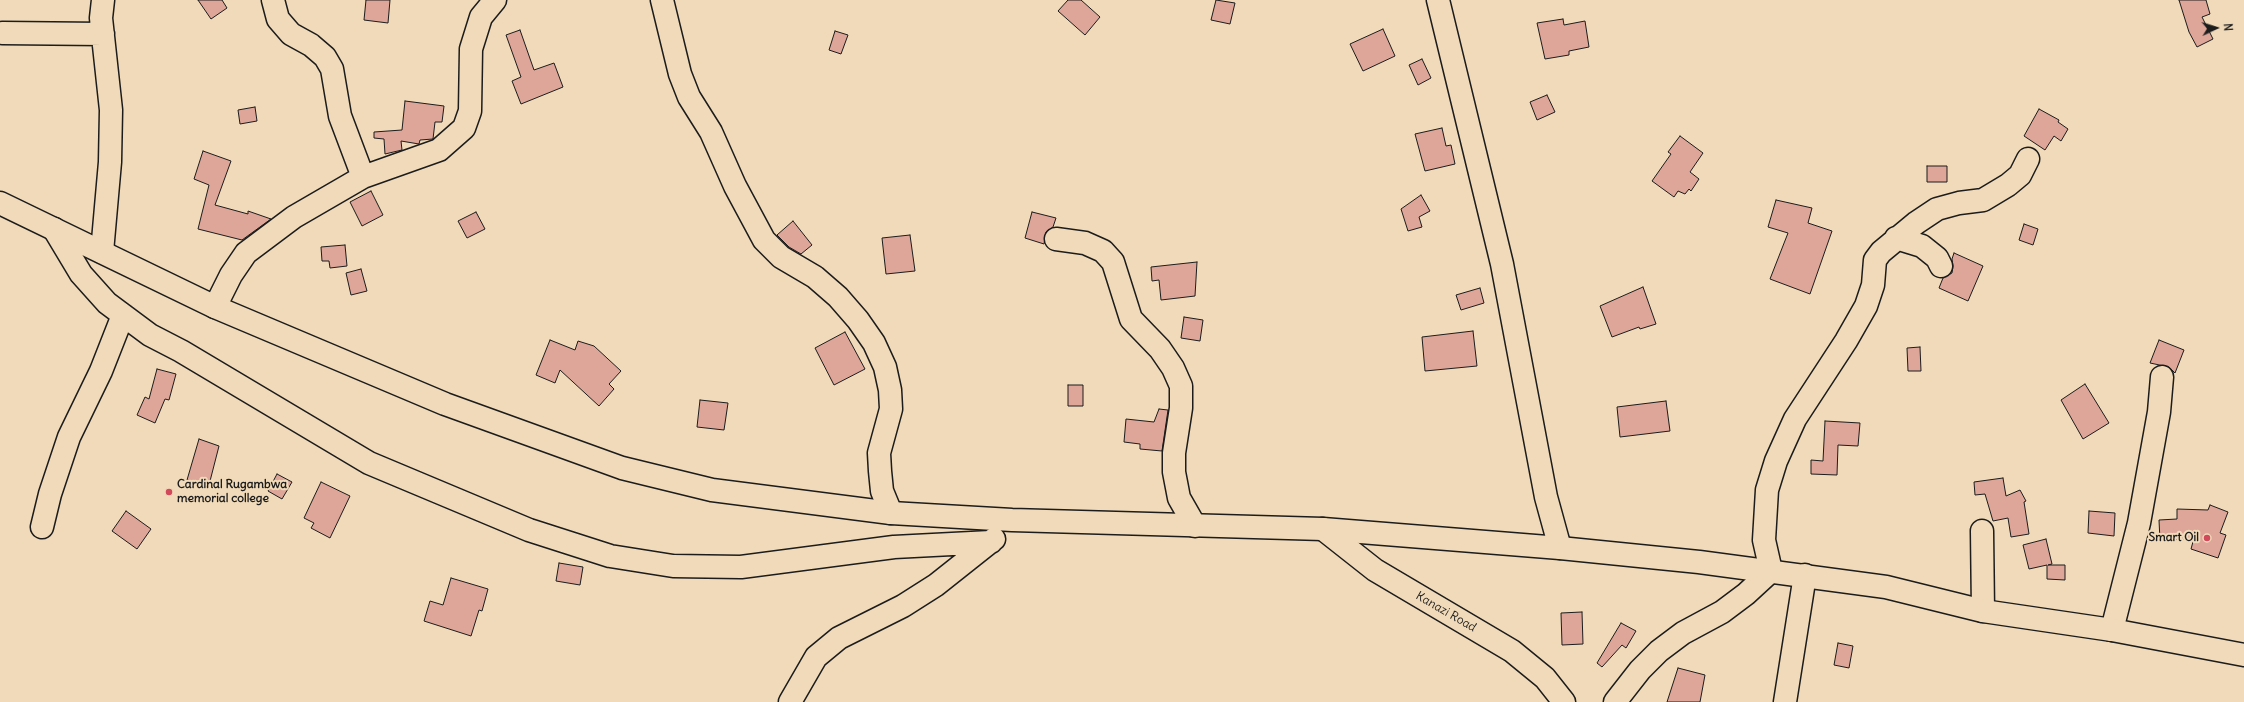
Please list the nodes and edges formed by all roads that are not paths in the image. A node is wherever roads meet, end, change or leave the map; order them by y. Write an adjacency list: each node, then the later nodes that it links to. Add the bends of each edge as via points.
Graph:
1 (103, 0): 7 (main road)
2 (273, 0): 9 (main road, via 278,19 291,34 311,45 325,57 332,69 340,116)
3 (495, 0): 9 (main road, via 481,17 471,49 470,111 464,128 439,150)
4 (662, 0): 19 (main road, via 680,74 764,240 781,257 815,277 838,296 874,343 885,367 891,409 879,453 882,490)
5 (1438, 0): 26 (main road, via 1502,264 1546,497)
6 (2, 33): 7 (main road)
7 (103, 34): 14 (main road, via 111,110 110,176)
8 (2028, 159): 12 (main road, via 2020,175 2008,185 1982,200 1937,209)
9 (363, 177): 16 (main road, via 294,218 255,245 246,253 231,275)
10 (0, 203): 11 (main road)
11 (54, 229): 14 (main road); 17 (main road, via 81,274 107,303)
12 (1896, 238): 15 (main road, via 1922,246 1937,258); 27 (main road, via 1875,260 1873,285 1866,306 1795,419 1776,461 1767,490 1764,540)
13 (1056, 239): 21 (main road, via 1085,243 1103,251 1113,262 1131,319 1160,350 1181,386 1174,472 1179,498)
14 (102, 252): 16 (main road)
15 (1942, 266)
16 (215, 307): 19 (main road, via 445,404 622,468 712,490)
17 (123, 315): 22 (main road, via 101,371 69,437); 25 (main road, via 150,335 369,463 529,530 610,556 673,566 741,567 894,547)
18 (2162, 377): 30 (main road, via 2159,412 2139,523)
19 (891, 513): 20 (main road)
20 (1012, 520): 21 (main road); 25 (main road)
21 (1196, 526): 23 (main road)
22 (42, 527)
23 (1323, 529): 26 (main road); 33 (main road, Kanazi Road, via 1375,570 1512,651 1545,678)
24 (1982, 531): 29 (main road)
25 (991, 542): 32 (main road, via 936,585 903,606 839,638 816,657)
26 (1560, 548): 27 (main road)
27 (1771, 571): 28 (main road); 34 (main road, via 1722,612 1683,633 1659,651)
28 (1805, 576): 29 (main road, via 1886,587); 35 (main road)
29 (1983, 611): 30 (main road)
30 (2112, 630): 31 (main road)
31 (2244, 655)
32 (790, 702)
33 (1564, 702)
34 (1615, 702)
35 (1785, 702)

